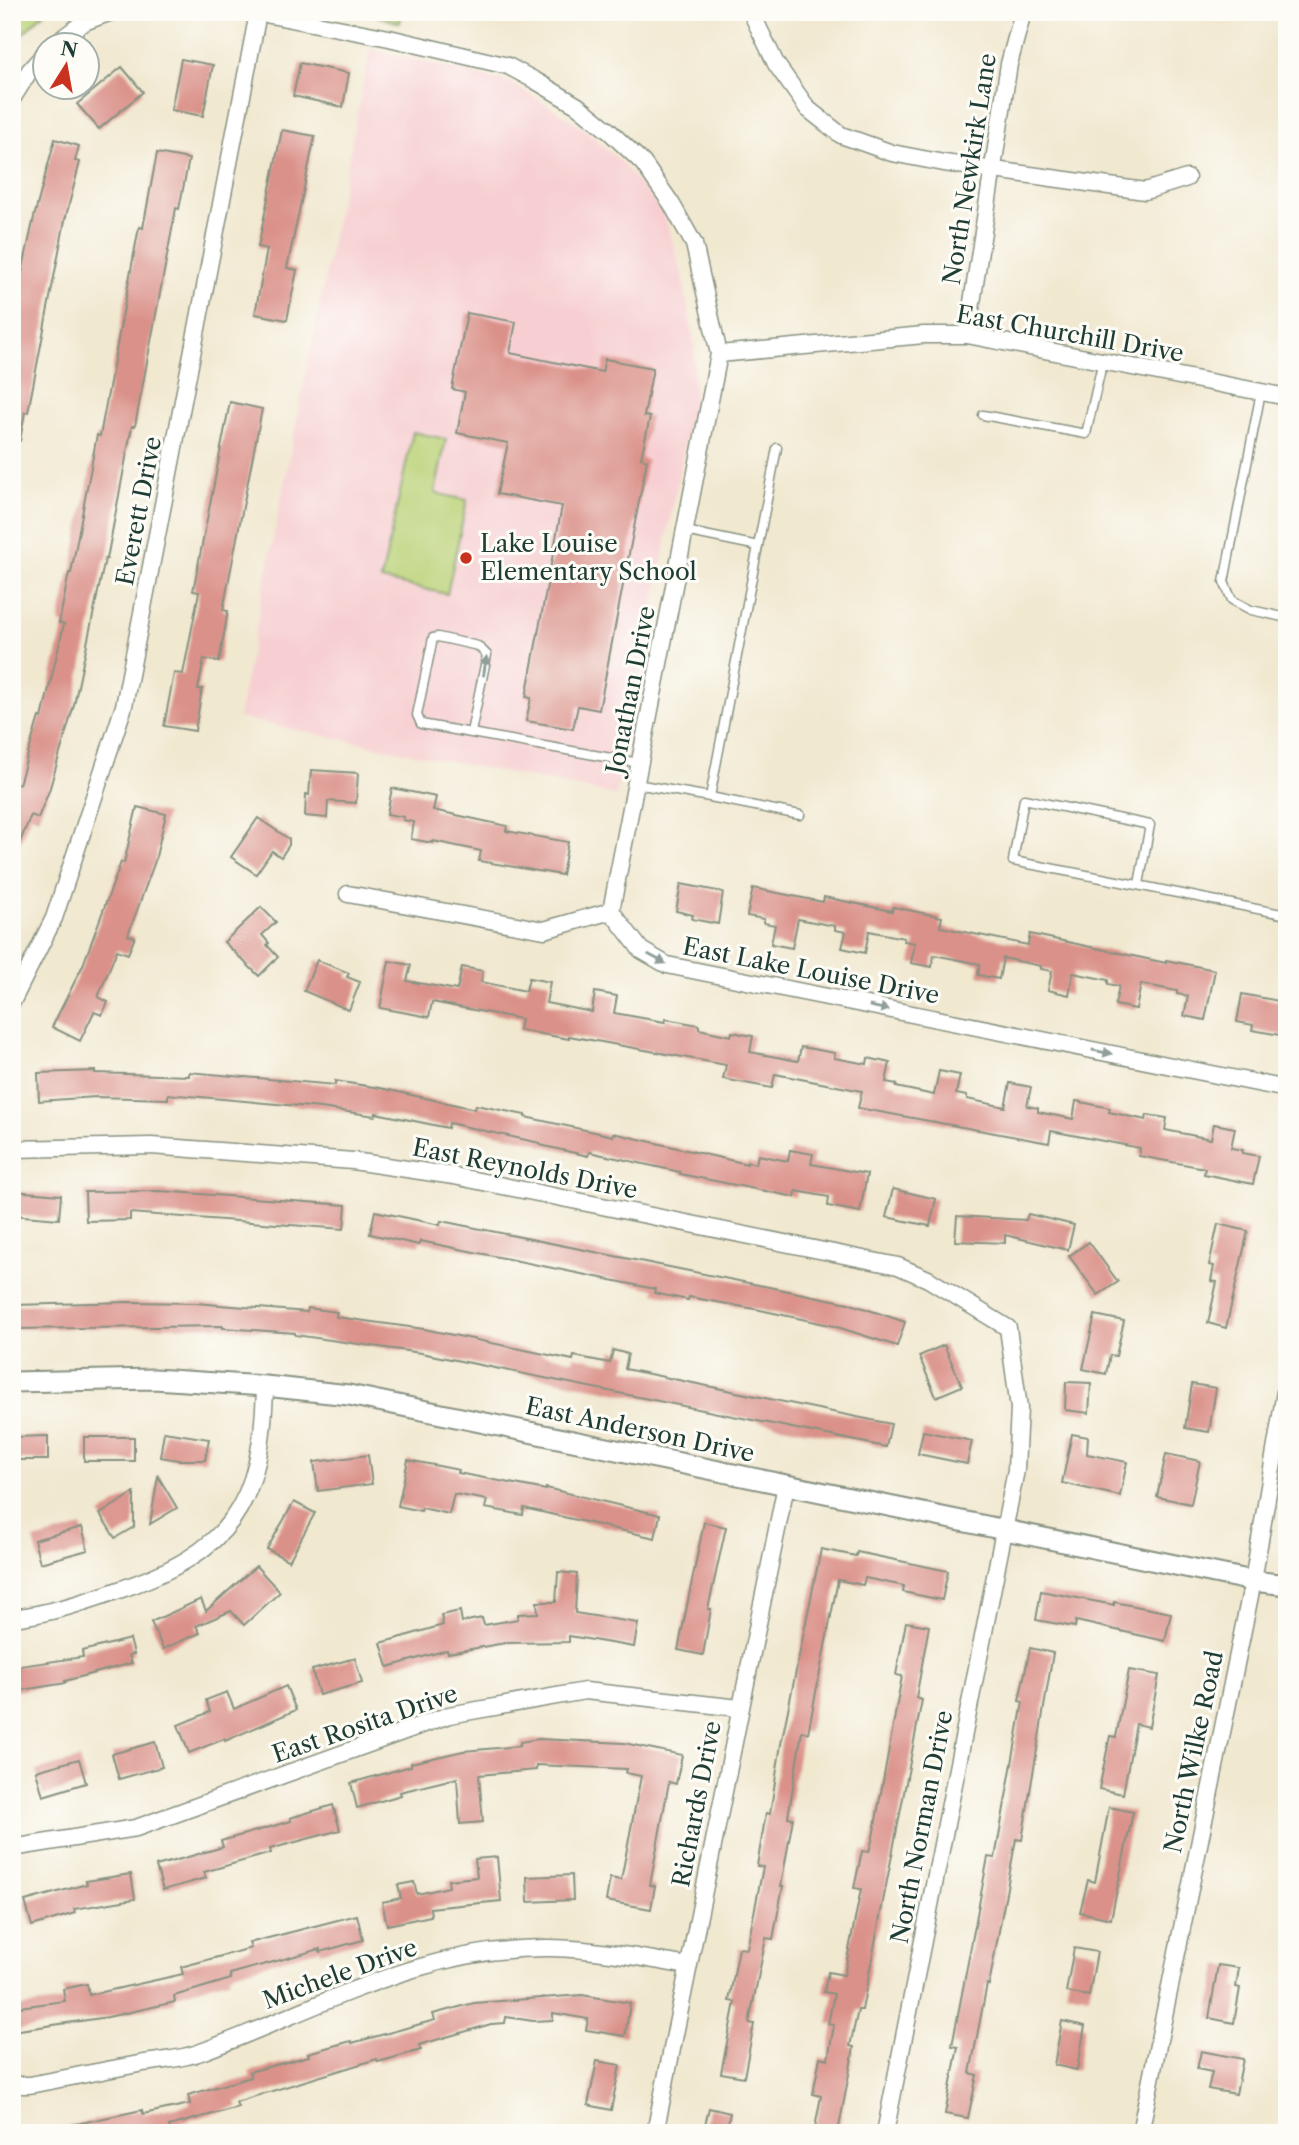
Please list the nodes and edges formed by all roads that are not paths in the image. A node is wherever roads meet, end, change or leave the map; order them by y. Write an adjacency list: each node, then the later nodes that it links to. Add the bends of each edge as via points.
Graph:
1 (111, 12): 5 (street)
2 (751, 12): 8 (street, via 776,64 808,109 841,135 892,153)
3 (1023, 12): 8 (street, North Newkirk Lane, via 1009,64)
4 (257, 13): 11 (street, via 508,66 578,107 643,163 671,203 694,244); 29 (street, Everett Drive, via 124,706 54,918)
5 (71, 32)
6 (32, 68): 7 (street)
7 (12, 99)
8 (993, 171): 9 (street, via 1145,191); 10 (street, North Newkirk Lane)
9 (1187, 178)
10 (967, 335): 11 (street, East Churchill Drive); 12 (street, East Churchill Drive)
11 (719, 354): 17 (street, Jonathan Drive)
12 (1102, 360): 13 (street, East Churchill Drive); 15 (lane, via 1086,434)
13 (1261, 393): 14 (street, East Churchill Drive); 19 (lane, via 1224,582 1233,600 1251,610)
14 (1287, 397)
15 (983, 415)
16 (777, 448): 18 (lane)
17 (685, 531): 18 (lane); 21 (street, Jonathan Drive)
18 (758, 546): 23 (lane)
19 (1287, 618)
20 (471, 732): 20 (lane, one-way to 20, via 487,655 478,646 433,638 418,720); 21 (lane)
21 (639, 763): 22 (street, Jonathan Drive)
22 (636, 784): 23 (lane); 27 (street, Jonathan Drive)
23 (710, 797): 24 (lane)
24 (800, 815)
25 (1139, 884): 25 (lane, via 1013,861 1024,800 1150,825); 28 (lane)
26 (348, 894): 27 (street, via 544,930)
27 (611, 911): 30 (street, East Lake Louise Drive, one-way to 30, via 641,950 667,965)
28 (1287, 915)
29 (12, 1002)
30 (1287, 1089)
31 (12, 1149): 32 (street, East Reynolds Drive, via 151,1146 353,1161 454,1176 898,1266)
32 (1008, 1328): 37 (street, North Norman Drive, via 1019,1436)
33 (1287, 1380): 38 (street, North Wilke Road)
34 (12, 1382): 35 (street, East Anderson Drive, via 154,1378)
35 (265, 1386): 36 (street, East Anderson Drive, via 383,1401); 40 (street, via 261,1445 250,1487 238,1510 205,1548 173,1569 131,1586 82,1603)
36 (786, 1485): 37 (street, East Anderson Drive); 41 (street, Richards Drive)
37 (1004, 1531): 38 (street, East Anderson Drive); 46 (street, North Norman Drive)
38 (1252, 1581): 39 (street, East Anderson Drive); 47 (street, North Wilke Road)
39 (1287, 1585)
40 (12, 1618)
41 (740, 1708): 42 (street, East Rosita Drive, via 585,1690 449,1715 136,1828); 43 (street, Richards Drive)
42 (12, 1848)
43 (688, 1966): 44 (street, Michele Drive, via 549,1948 458,1958 392,1975 199,2053); 45 (street, Richards Drive)
44 (12, 2085)
45 (655, 2133)
46 (885, 2133)
47 (1140, 2133)

